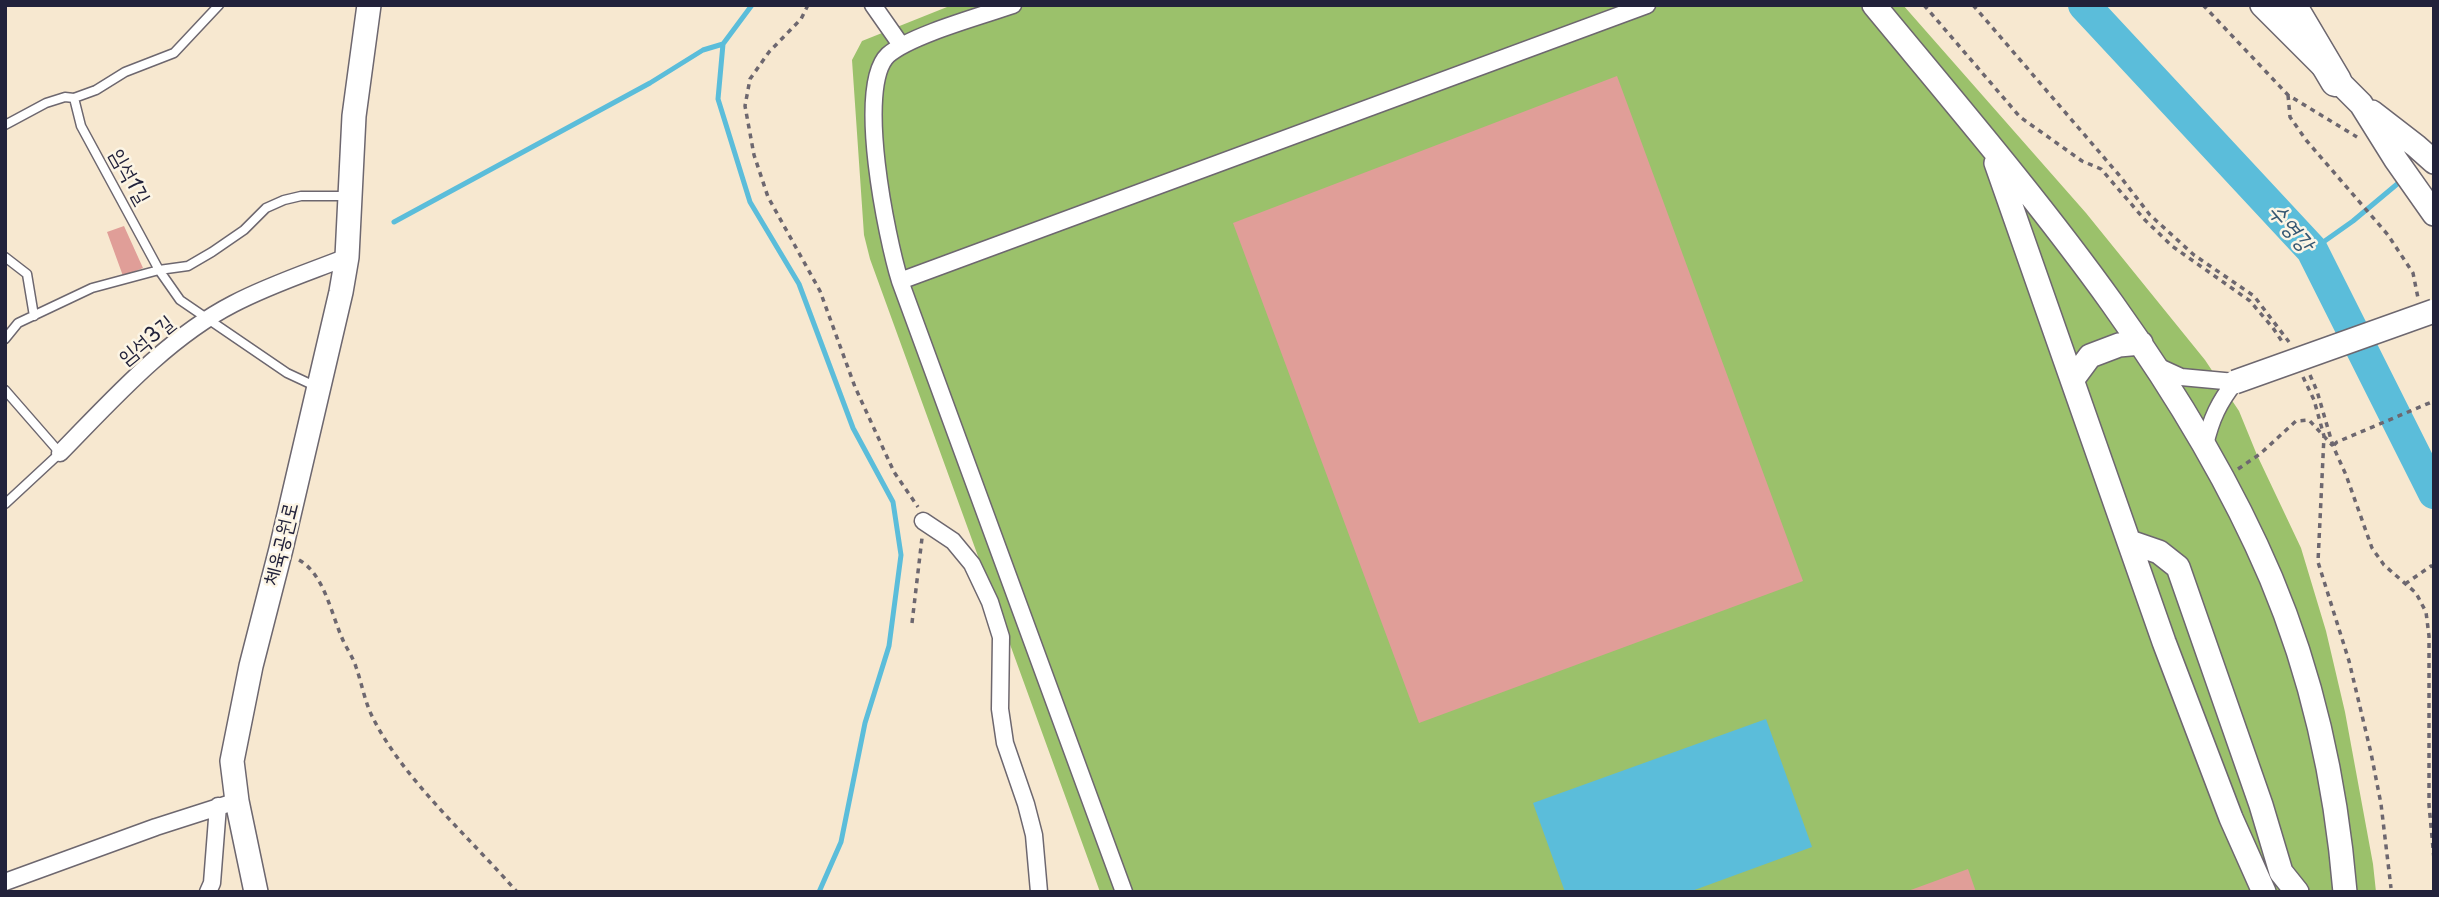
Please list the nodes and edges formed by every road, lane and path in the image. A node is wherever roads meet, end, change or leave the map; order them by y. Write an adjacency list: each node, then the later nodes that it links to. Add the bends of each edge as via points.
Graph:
1 (219, 5): 15 (lane, via 174,52)
2 (369, 5): 21 (street, 체육공원로, via 354,116)
3 (808, 5): 45 (path, via 750,79 745,106 754,155 768,197 820,291 855,387 894,472)
4 (873, 5): 12 (street)
5 (1013, 5): 12 (street)
6 (1647, 5): 26 (street)
7 (1874, 5): 19 (street)
8 (1973, 5): 32 (path, via 2150,215 2194,254 2254,296)
9 (2203, 5): 14 (path)
10 (2262, 5): 13 (street)
11 (2291, 5): 13 (highway)
12 (901, 45): 26 (street, via 885,58 876,75 874,143 882,211)
13 (2336, 81): 16 (street)
14 (2288, 95): 18 (path); 27 (path, via 2290,117 2388,235 2413,273)
15 (74, 98): 17 (lane, via 46,103); 25 (lane, 임석1길, via 81,126)
16 (2361, 104): 20 (street); 22 (street)
17 (5, 125)
18 (2357, 137)
19 (1989, 145): 31 (street); 35 (street)
20 (2434, 162)
21 (351, 195): 24 (street, 체육공원로); 25 (lane, via 284,200 266,208 212,252 178,269)
22 (2434, 214)
23 (5, 257): 28 (lane, via 27,274)
24 (347, 257): 29 (street, 임석3길, via 254,294); 37 (street, 체육공원로)
25 (159, 270): 28 (lane, via 92,288); 29 (lane, 임석1길, via 180,300)
26 (900, 281): 59 (street)
27 (2426, 305): 36 (street, bridge)
28 (34, 316): 30 (lane, via 18,323)
29 (208, 319): 37 (lane, 임석1길, via 287,373); 42 (street, 임석3길, via 131,380)
30 (5, 339)
31 (2141, 343): 33 (street); 35 (street, via 2090,356)
32 (2292, 346)
33 (2156, 366): 36 (street, via 2181,377); 40 (street)
34 (2305, 367): 41 (path)
35 (2073, 379): 46 (street)
36 (2235, 382): 40 (street, via 2218,402)
37 (319, 387): 47 (street, 체육공원로)
38 (5, 390): 42 (lane)
39 (2434, 401): 41 (path)
40 (2205, 444): 62 (street, via 2271,578 2300,658 2327,758 2339,821)
41 (2333, 446): 43 (path, via 2309,420 2296,421); 49 (path, via 2372,548)
42 (60, 453): 44 (lane, 임석3길)
43 (2236, 470)
44 (5, 504)
45 (923, 521): 50 (path); 58 (street, via 953,541 972,565 1001,637 1000,709 1005,743 1034,835)
46 (2130, 542): 60 (street, via 2231,818); 61 (street, via 2159,552 2178,568 2281,872)
47 (281, 550): 52 (street, 체육공원로, via 251,666); 57 (path, via 308,565 355,664 372,717 395,754)
48 (2434, 567): 49 (path)
49 (2405, 584): 51 (path, via 2426,612)
50 (912, 623)
51 (2431, 750): 53 (path, via 2429,805)
52 (227, 804): 54 (street); 55 (street); 56 (street, 체육공원로)
53 (2434, 859)
54 (5, 882)
55 (208, 892)
56 (256, 892)
57 (517, 892)
58 (1039, 892)
59 (1124, 892)
60 (2264, 892)
61 (2297, 892)
62 (2345, 892)

